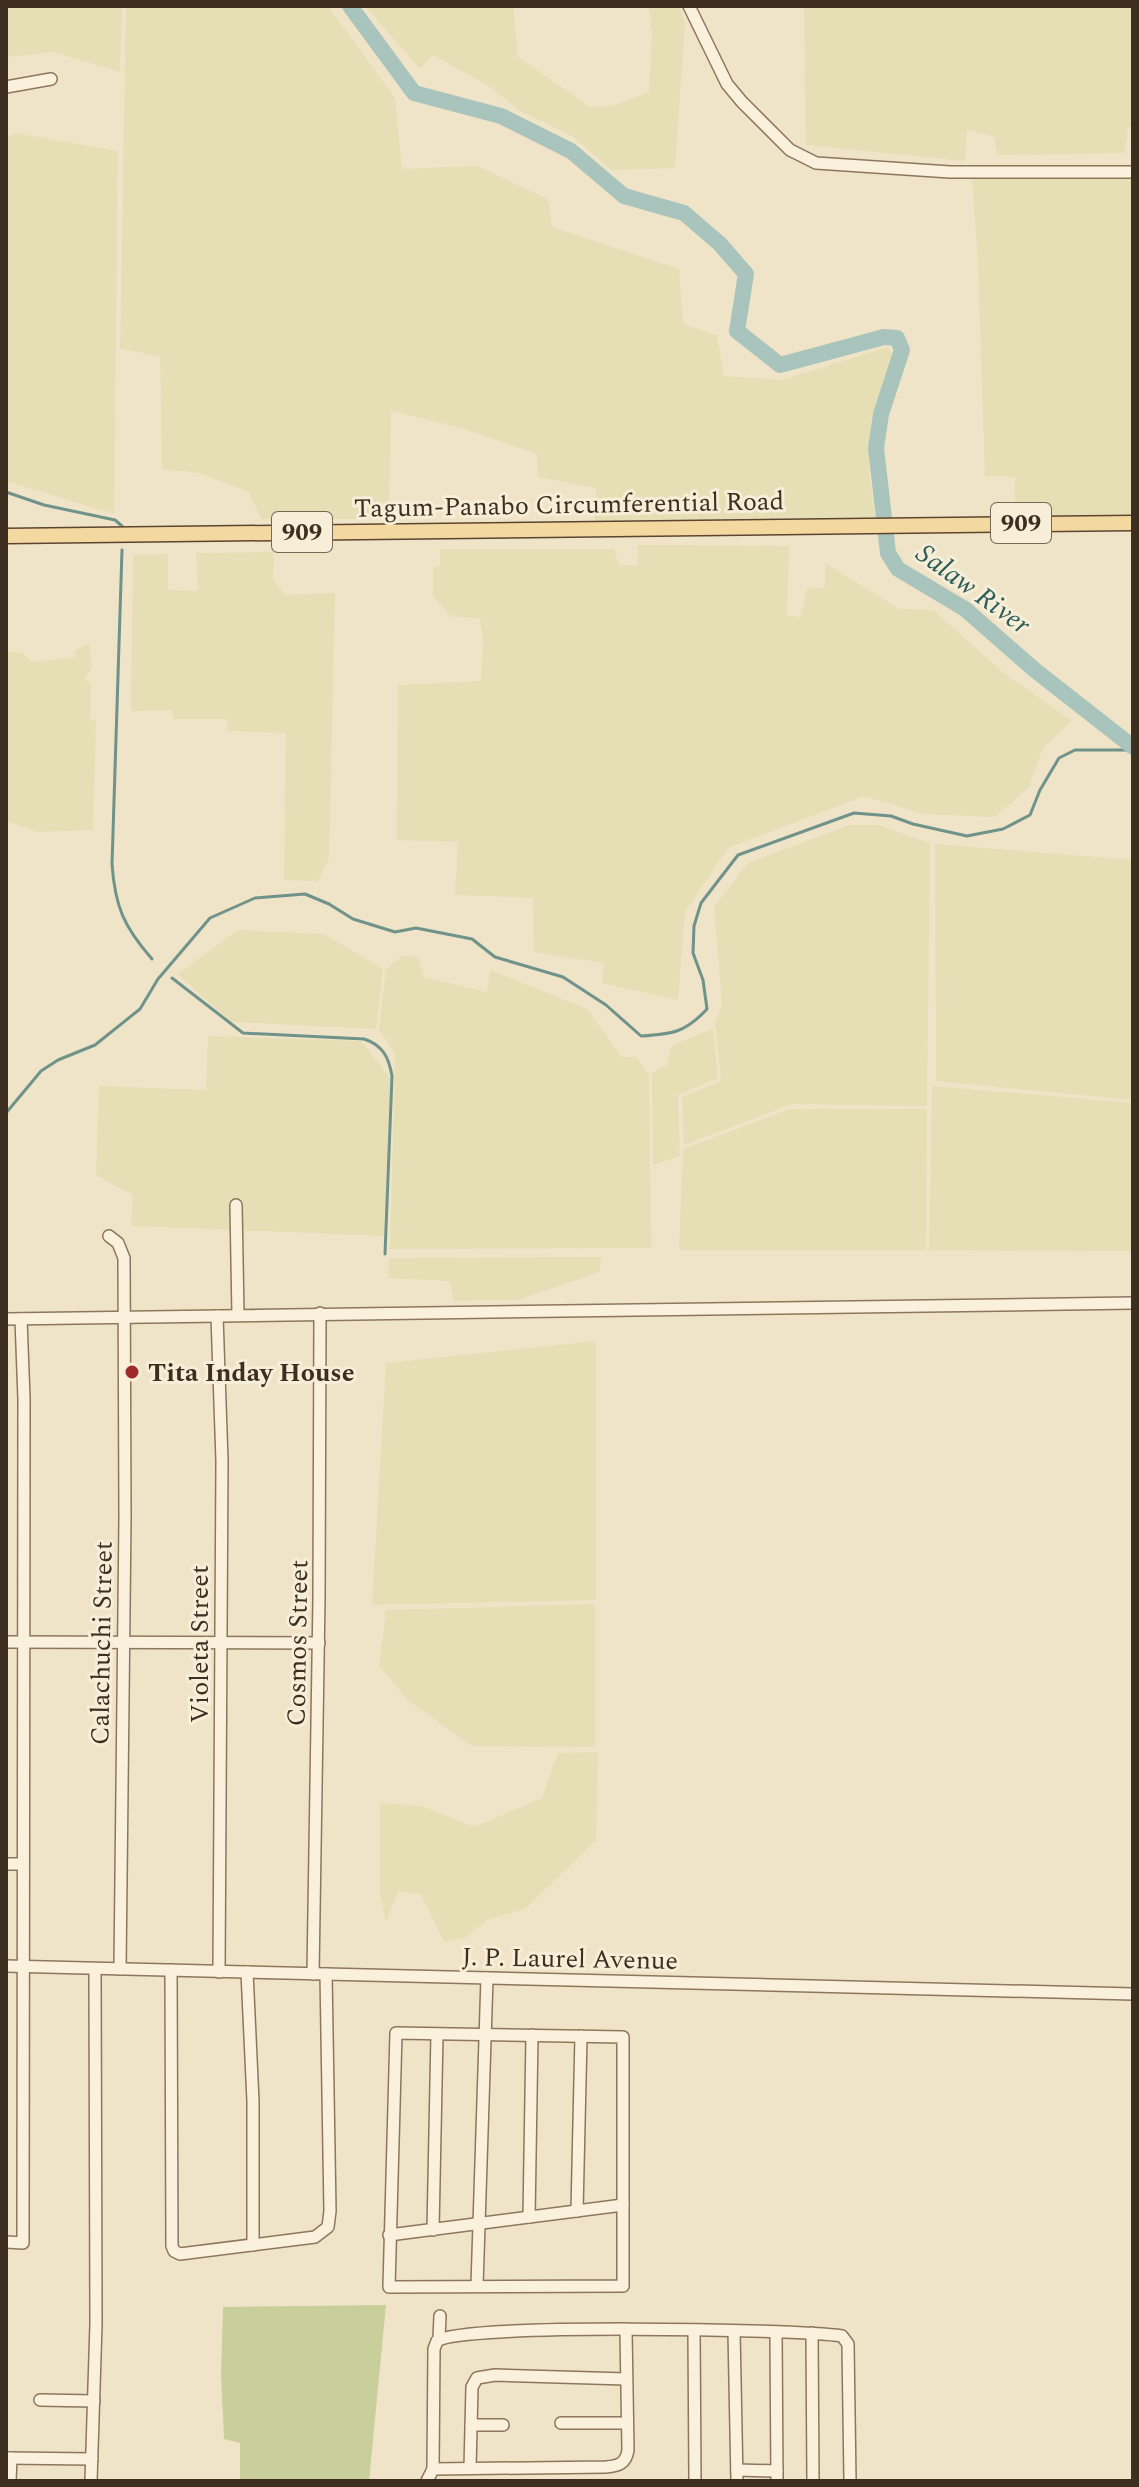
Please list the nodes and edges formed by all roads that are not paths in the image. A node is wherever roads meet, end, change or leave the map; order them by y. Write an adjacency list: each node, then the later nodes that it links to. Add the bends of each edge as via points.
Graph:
1 (689, 6): 4 (street, via 727,84 790,150 816,163 950,172)
2 (51, 79): 3 (street)
3 (6, 87)
4 (1133, 172)
5 (1133, 523): 6 (main road, Tagum-Panabo Circumferential Road / 909)
6 (6, 536)
7 (236, 1205): 11 (street)
8 (109, 1236): 13 (street, Calachuchi Street, via 124,1258)
9 (1133, 1303): 10 (street)
10 (320, 1313): 11 (street); 20 (street, Cosmos Street)
11 (238, 1315): 12 (street)
12 (217, 1316): 13 (street); 16 (street, Violeta Street)
13 (124, 1318): 15 (street); 19 (street, Calachuchi Street)
14 (6, 1319): 15 (street)
15 (21, 1319): 18 (street)
16 (221, 1641): 19 (street); 20 (street); 28 (street, Violeta Street)
17 (6, 1642): 18 (street)
18 (24, 1642): 19 (street); 22 (street)
19 (123, 1642): 26 (street, Calachuchi Street)
20 (319, 1643): 30 (street, Cosmos Street)
21 (6, 1864): 22 (street)
22 (23, 1864): 24 (street)
23 (6, 1966): 24 (street, J. P. Laurel Avenue)
24 (23, 1967): 25 (street, J. P. Laurel Avenue); 44 (street, via 23,2243)
25 (95, 1969): 26 (street, J. P. Laurel Avenue); 56 (street)
26 (120, 1969): 27 (street, J. P. Laurel Avenue)
27 (171, 1970): 28 (street, J. P. Laurel Avenue); 45 (street, via 172,2249 180,2254)
28 (219, 1972): 29 (street, J. P. Laurel Avenue)
29 (247, 1972): 30 (street, J. P. Laurel Avenue); 45 (street)
30 (313, 1974): 31 (street, J. P. Laurel Avenue)
31 (326, 1974): 32 (street, J. P. Laurel Avenue); 45 (street, via 328,2227 315,2237)
32 (487, 1978): 33 (street, J. P. Laurel Avenue); 35 (street)
33 (1133, 1994)
34 (437, 2034): 35 (street); 42 (street); 43 (street, via 396,2033)
35 (485, 2035): 36 (street); 41 (street)
36 (532, 2035): 37 (street); 40 (street)
37 (581, 2036): 38 (street, via 623,2037); 39 (street)
38 (623, 2205): 39 (street); 46 (street, via 623,2286)
39 (577, 2211): 40 (street)
40 (529, 2217): 41 (street)
41 (479, 2224): 42 (street); 46 (street)
42 (433, 2230): 43 (street)
43 (389, 2235): 46 (street, via 389,2287)
44 (6, 2242)
45 (253, 2245)
46 (477, 2286)
47 (440, 2316): 53 (street)
48 (626, 2331): 49 (street); 53 (street, via 513,2330); 54 (street)
49 (694, 2331): 50 (street); 70 (street)
50 (734, 2331): 51 (street); 65 (street)
51 (776, 2332): 52 (street); 66 (street)
52 (812, 2333): 71 (street); 72 (street, via 842,2336 848,2344)
53 (439, 2338): 64 (street, via 434,2349)
54 (626, 2379): 58 (street); 59 (street, via 482,2376 472,2387)
55 (40, 2400): 56 (street)
56 (94, 2401): 62 (street)
57 (561, 2423): 58 (street)
58 (627, 2423): 63 (street, via 627,2455 617,2466)
59 (471, 2425): 60 (street); 63 (street)
60 (503, 2425)
61 (8, 2458): 62 (street); 67 (street)
62 (92, 2459): 68 (street)
63 (470, 2468): 64 (street)
64 (433, 2469): 69 (street)
65 (737, 2475): 66 (street)
66 (777, 2476)
67 (10, 2481)
68 (91, 2481)
69 (427, 2481)
70 (695, 2481)
71 (813, 2481)
72 (850, 2481)

